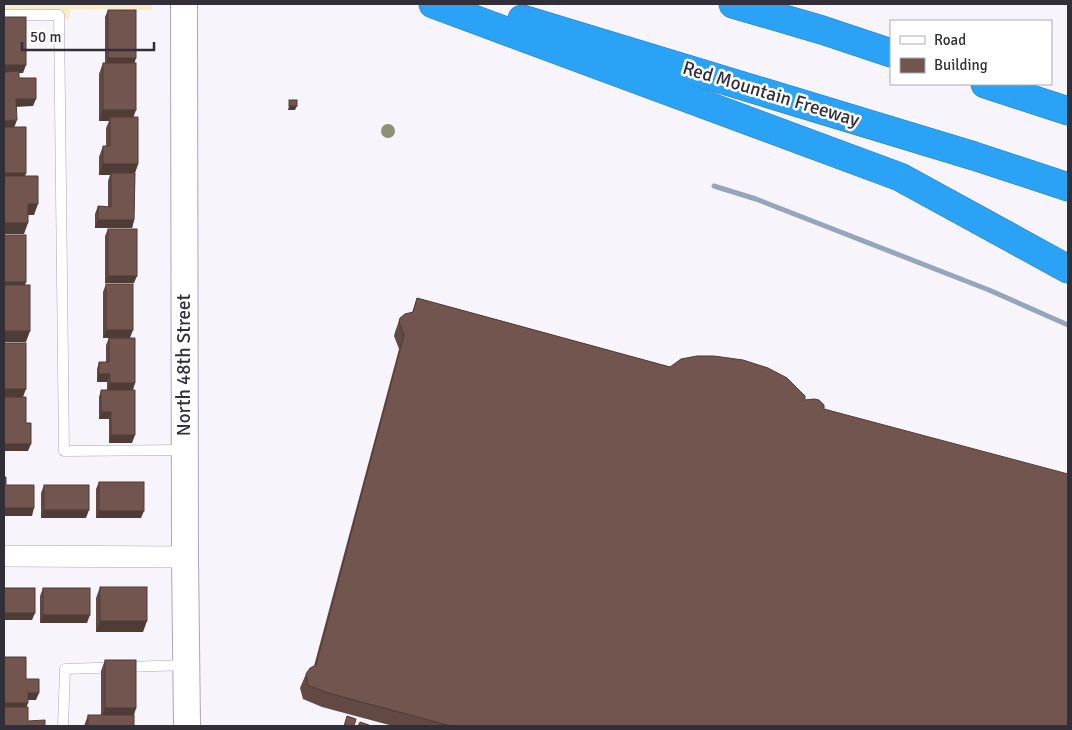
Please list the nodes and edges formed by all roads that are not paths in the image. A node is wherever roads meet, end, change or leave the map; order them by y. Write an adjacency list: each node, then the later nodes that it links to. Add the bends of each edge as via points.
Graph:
1 (184, 4): 15 (street, North 48th Street)
2 (433, 4): 14 (highway, via 900,177)
3 (473, 4): 13 (highway, Red Mountain Freeway)
4 (733, 4): 6 (highway)
5 (4, 15): 15 (lane, via 59,15 64,451)
6 (822, 30): 7 (highway); 8 (highway)
7 (890, 47)
8 (890, 52)
9 (988, 85): 12 (highway)
10 (1039, 85): 11 (highway)
11 (1068, 92)
12 (1068, 111)
13 (1068, 187)
14 (1068, 269)
15 (185, 450): 17 (street, North 48th Street)
16 (4, 556): 17 (street)
17 (185, 557): 18 (street, North 48th Street)
18 (186, 665): 19 (lane, via 65,669); 20 (street, North 48th Street)
19 (63, 726)
20 (187, 726)

